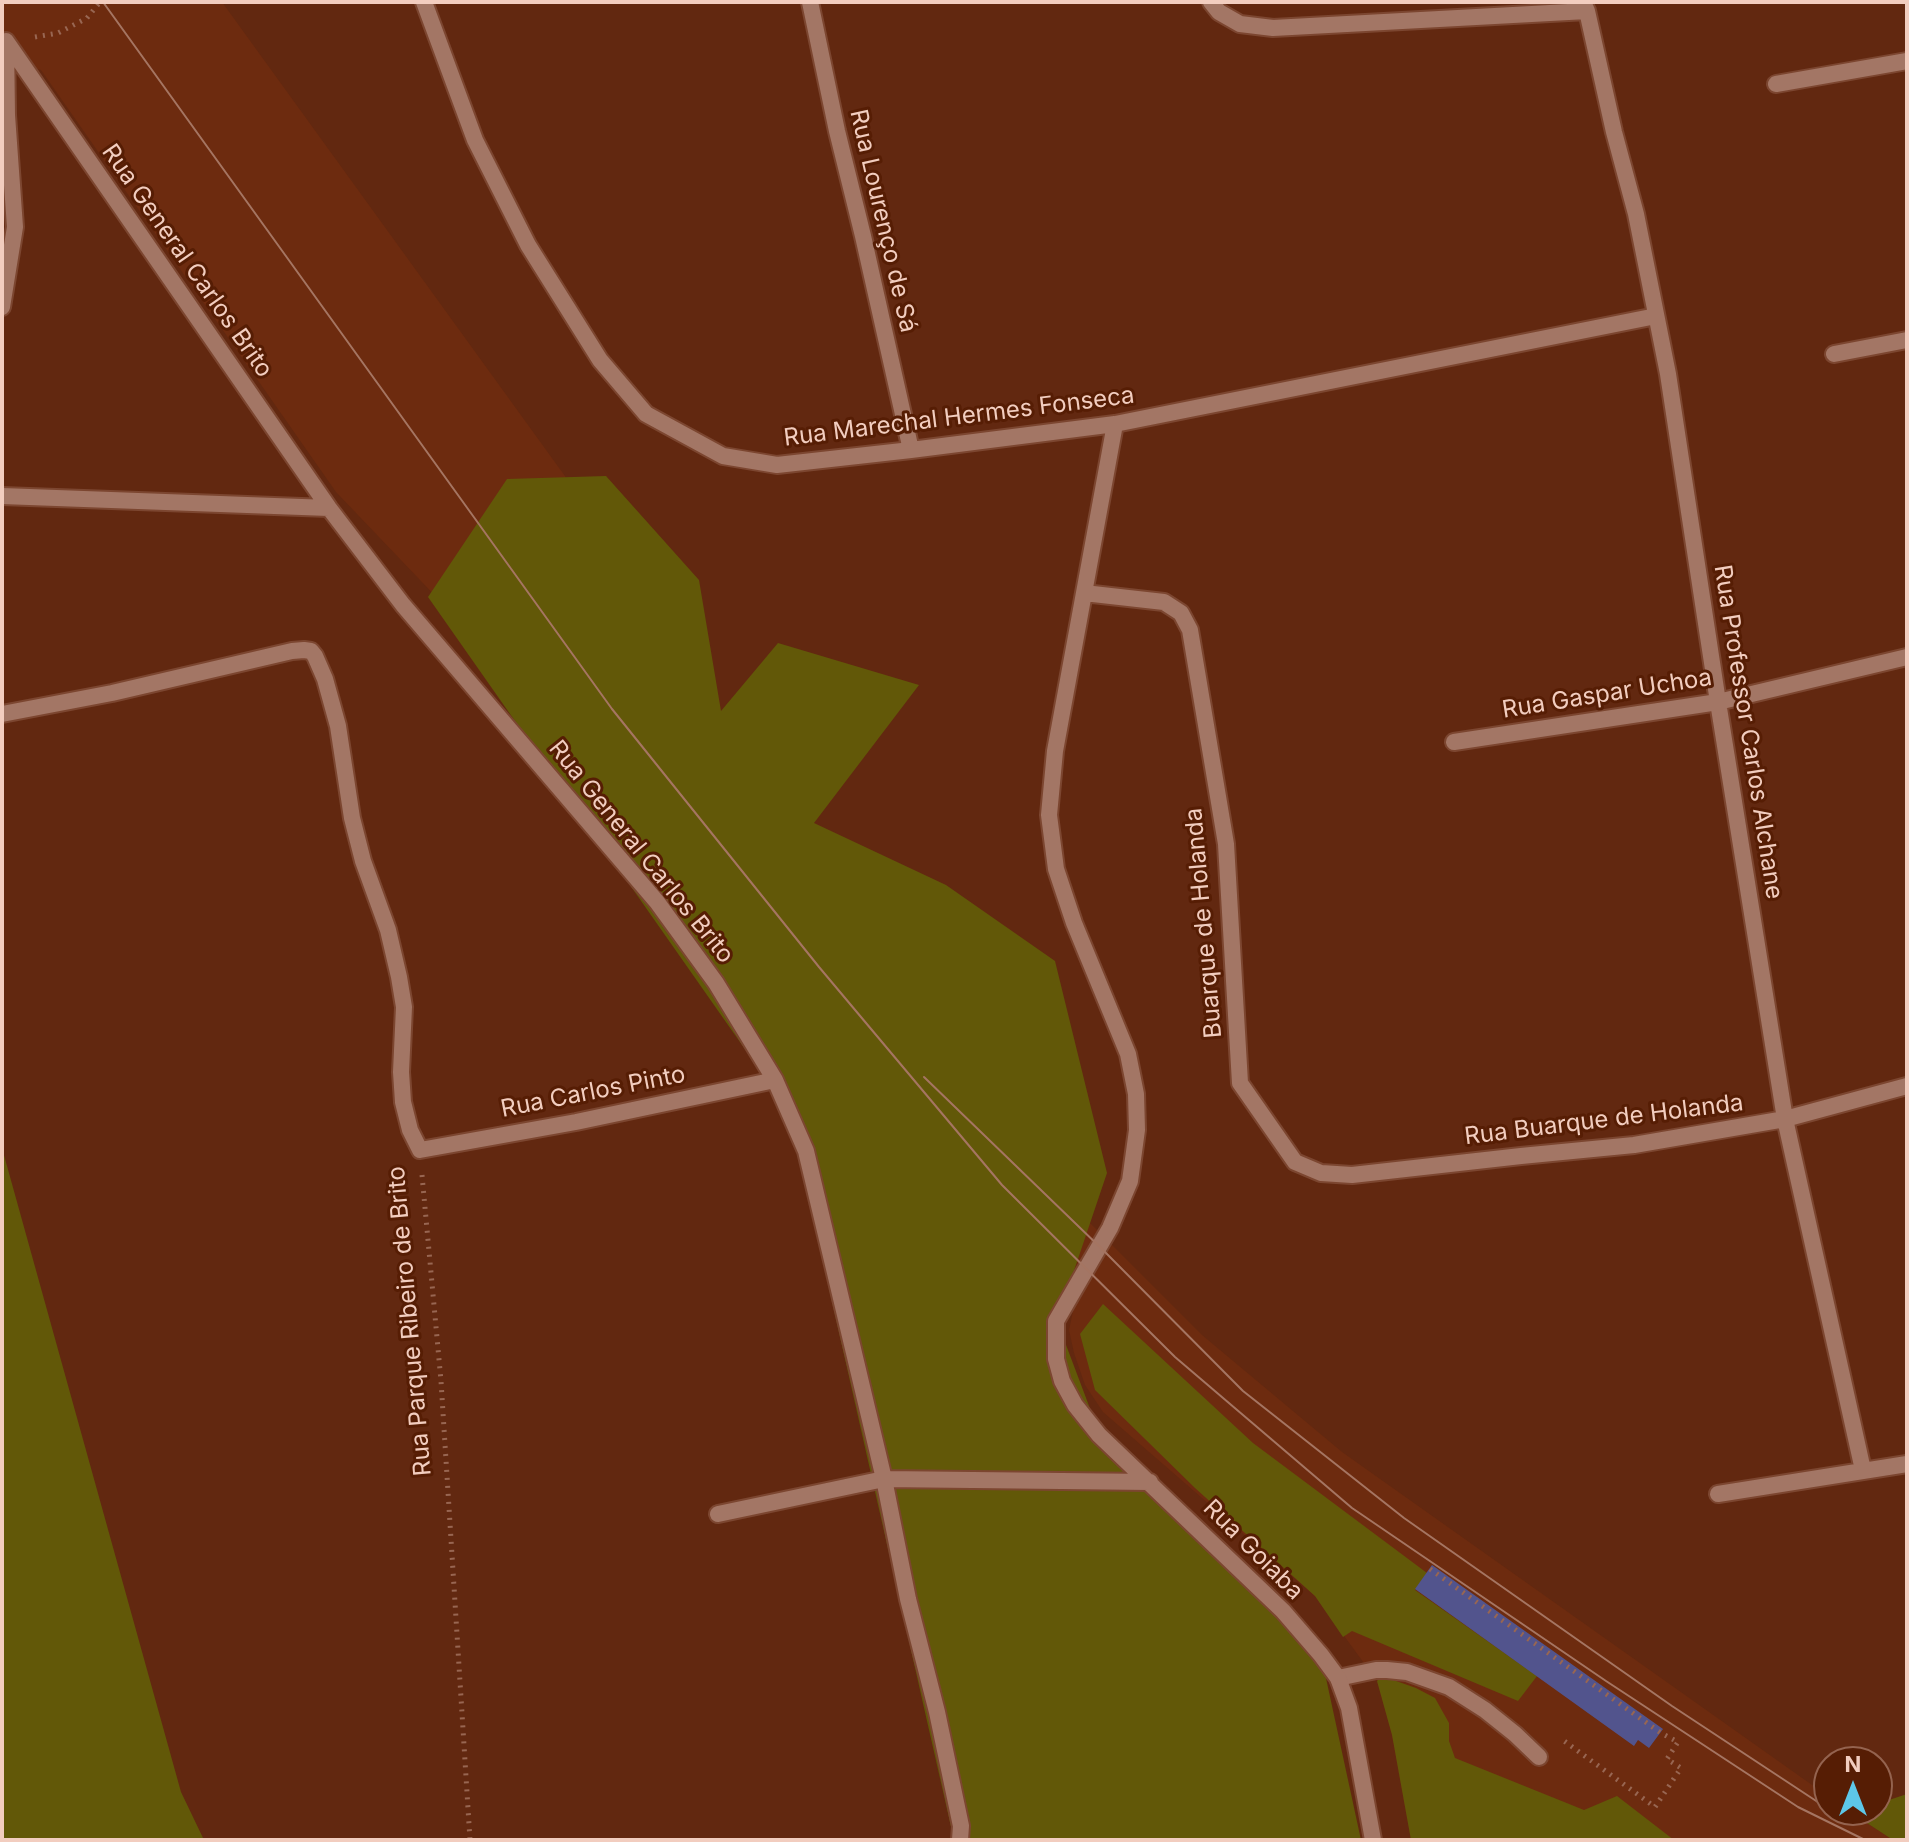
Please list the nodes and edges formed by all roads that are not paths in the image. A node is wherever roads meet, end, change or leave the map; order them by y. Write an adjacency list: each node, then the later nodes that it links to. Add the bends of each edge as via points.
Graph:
1 (424, 2): 12 (street, Rua Marechal Hermes Fonseca, via 475,140 528,245 600,360 646,414 723,456 777,465)
2 (810, 2): 12 (street, Rua Lourenço de Sá)
3 (1585, 6): 4 (street, via 1273,28 1240,24); 8 (street, Rua Professor Carlos Alchane)
4 (1215, 7)
5 (1907, 61): 6 (street)
6 (1776, 84)
7 (2, 307): 14 (street, Rua General Carlos Brito, via 15,227 6,41)
8 (1656, 316): 11 (street, Rua Marechal Hermes Fonseca); 17 (street, Rua Professor Carlos Alchane)
9 (1907, 340): 10 (street)
10 (1834, 354)
11 (1115, 424): 12 (street, Rua Marechal Hermes Fonseca); 15 (street)
12 (911, 450)
13 (2, 496): 14 (street)
14 (329, 508): 20 (street, Rua General Carlos Brito, via 403,605 657,902 716,983)
15 (1084, 593): 24 (street, Buarque de Holanda, via 1164,602 1181,613 1190,630 1226,844 1240,1083 1295,1162 1321,1173); 28 (street, Rua Goiaba, via 1055,751 1049,815 1056,869 1128,1054 1137,1130 1130,1181 1110,1228 1056,1321 1056,1359 1075,1405)
16 (1907, 657): 17 (street, Rua Gaspar Uchoa)
17 (1718, 702): 19 (street, Rua Gaspar Uchoa); 22 (street, Rua Professor Carlos Alchane)
18 (2, 714): 23 (street, Rua Parque Ribeiro de Brito, via 311,651 338,726 363,861 399,977 404,1007 403,1102)
19 (1454, 742)
20 (775, 1080): 23 (street, Rua Carlos Pinto); 27 (street, Rua General Carlos Brito, via 806,1151)
21 (1907, 1086): 22 (street, Rua Buarque de Holanda)
22 (1785, 1119): 24 (street, Rua Buarque de Holanda, via 1634,1145); 26 (street, Rua Professor Carlos Alchane)
23 (420, 1150)
24 (1352, 1175)
25 (1907, 1464): 26 (street)
26 (1863, 1470): 29 (street)
27 (884, 1479): 28 (street); 30 (street); 33 (street)
28 (1150, 1482): 31 (street, Rua Goiaba, via 1283,1611)
29 (1718, 1494)
30 (718, 1514)
31 (1338, 1678): 32 (street, via 1387,1670 1449,1687); 34 (street, Rua Goiaba, via 1349,1708)
32 (1539, 1757)
33 (960, 1840)
34 (1373, 1840)

